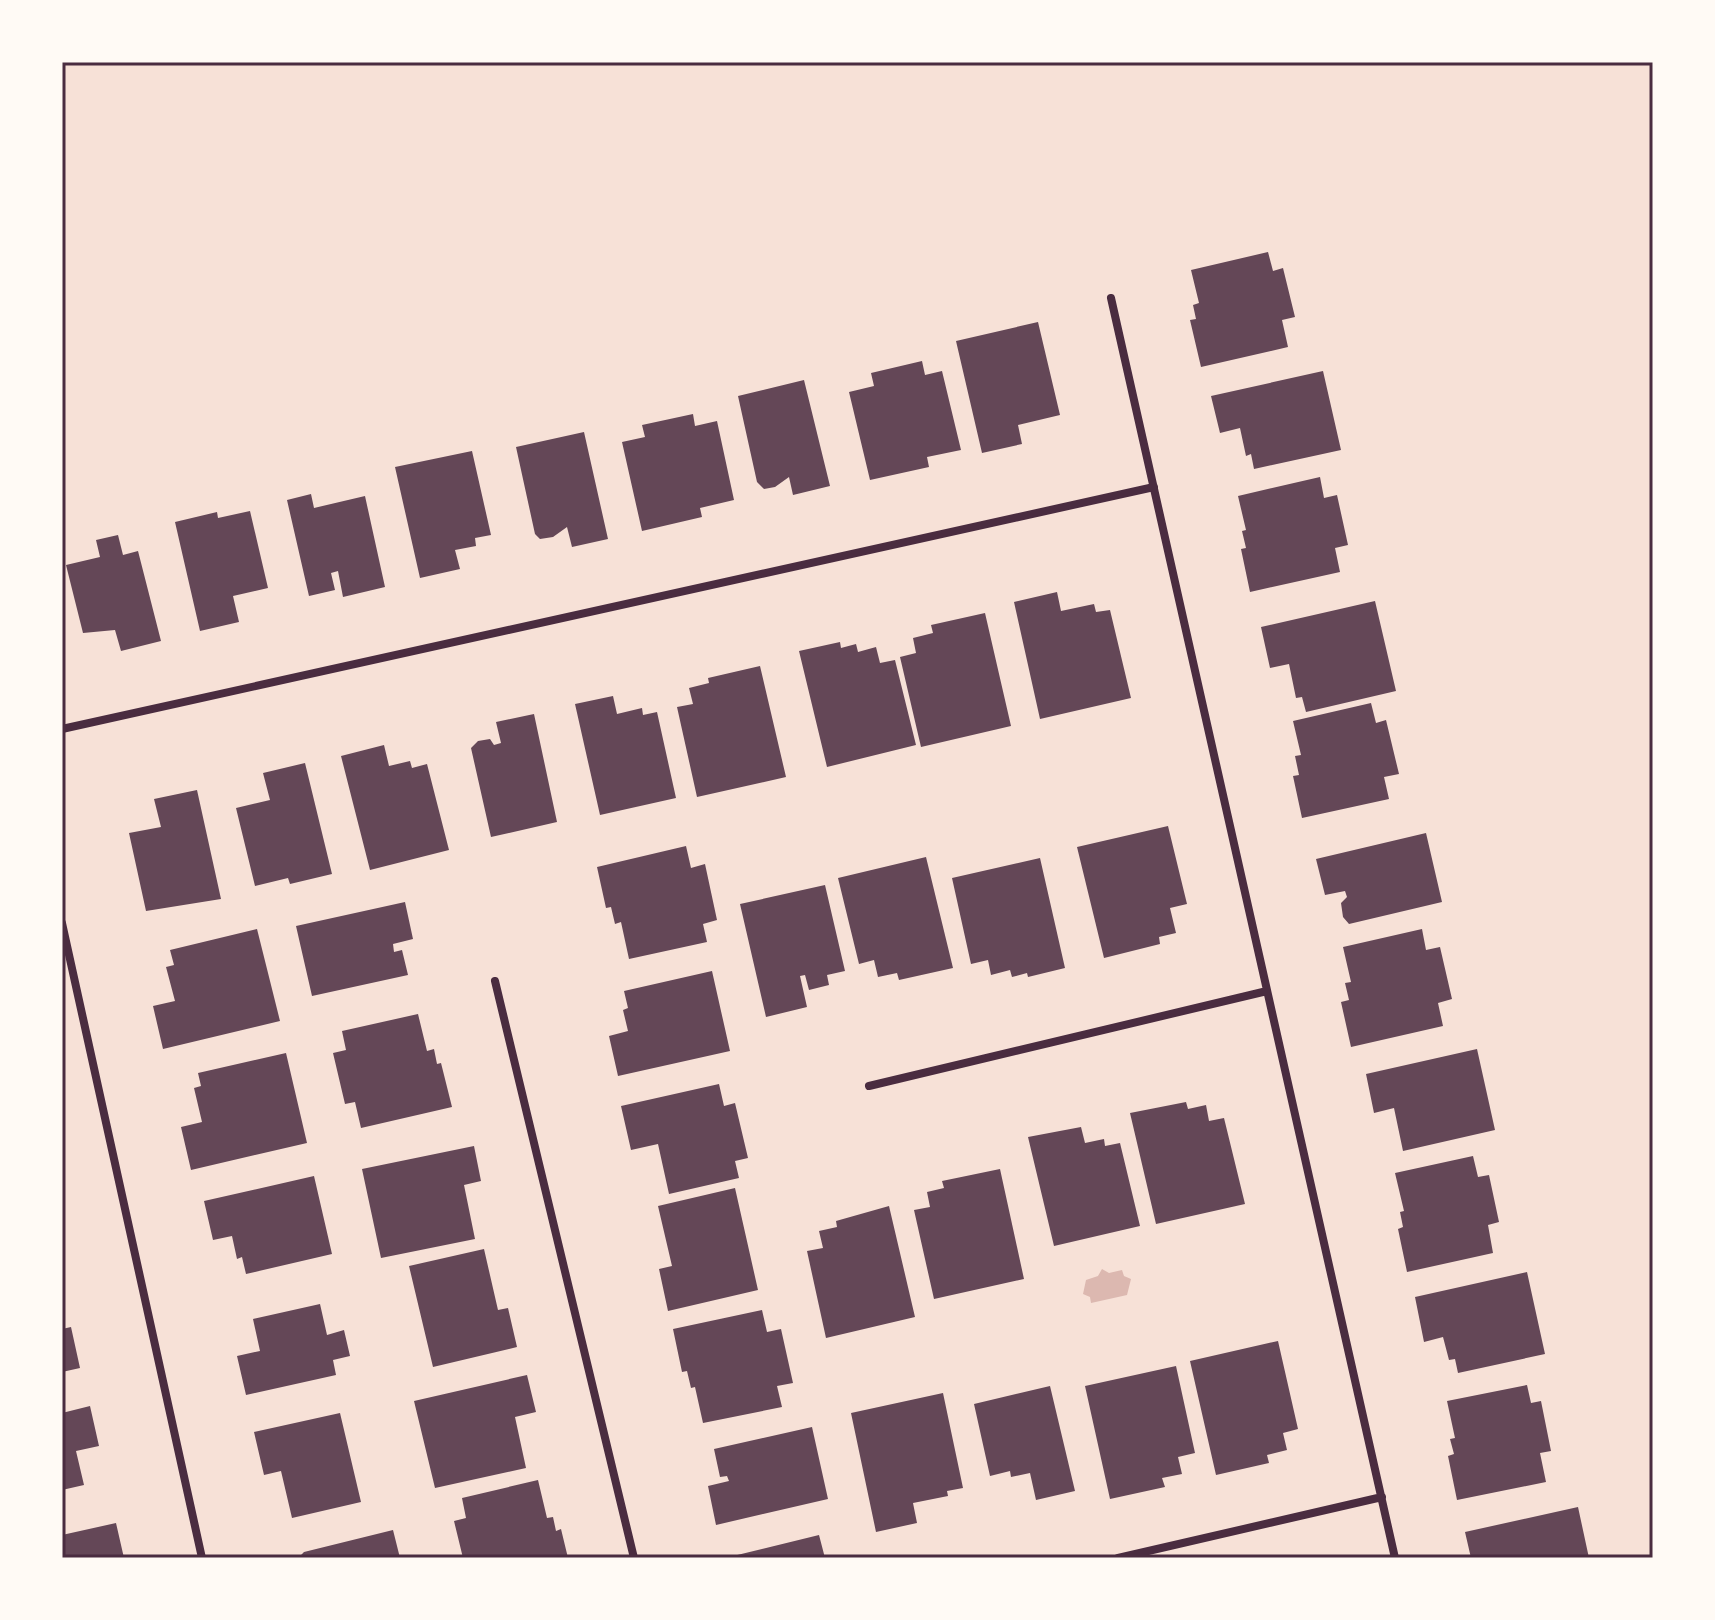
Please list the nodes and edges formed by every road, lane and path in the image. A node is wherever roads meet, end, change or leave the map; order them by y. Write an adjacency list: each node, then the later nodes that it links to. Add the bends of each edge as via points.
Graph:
1 (1111, 298): 2 (street)
2 (1154, 487): 3 (street); 6 (street)
3 (62, 729)
4 (62, 923): 9 (street)
5 (495, 981): 10 (street)
6 (1267, 991): 7 (street); 8 (street)
7 (869, 1086)
8 (1382, 1497): 11 (street); 12 (street)
9 (202, 1558)
10 (634, 1558)
11 (1118, 1558)
12 (1395, 1558)

